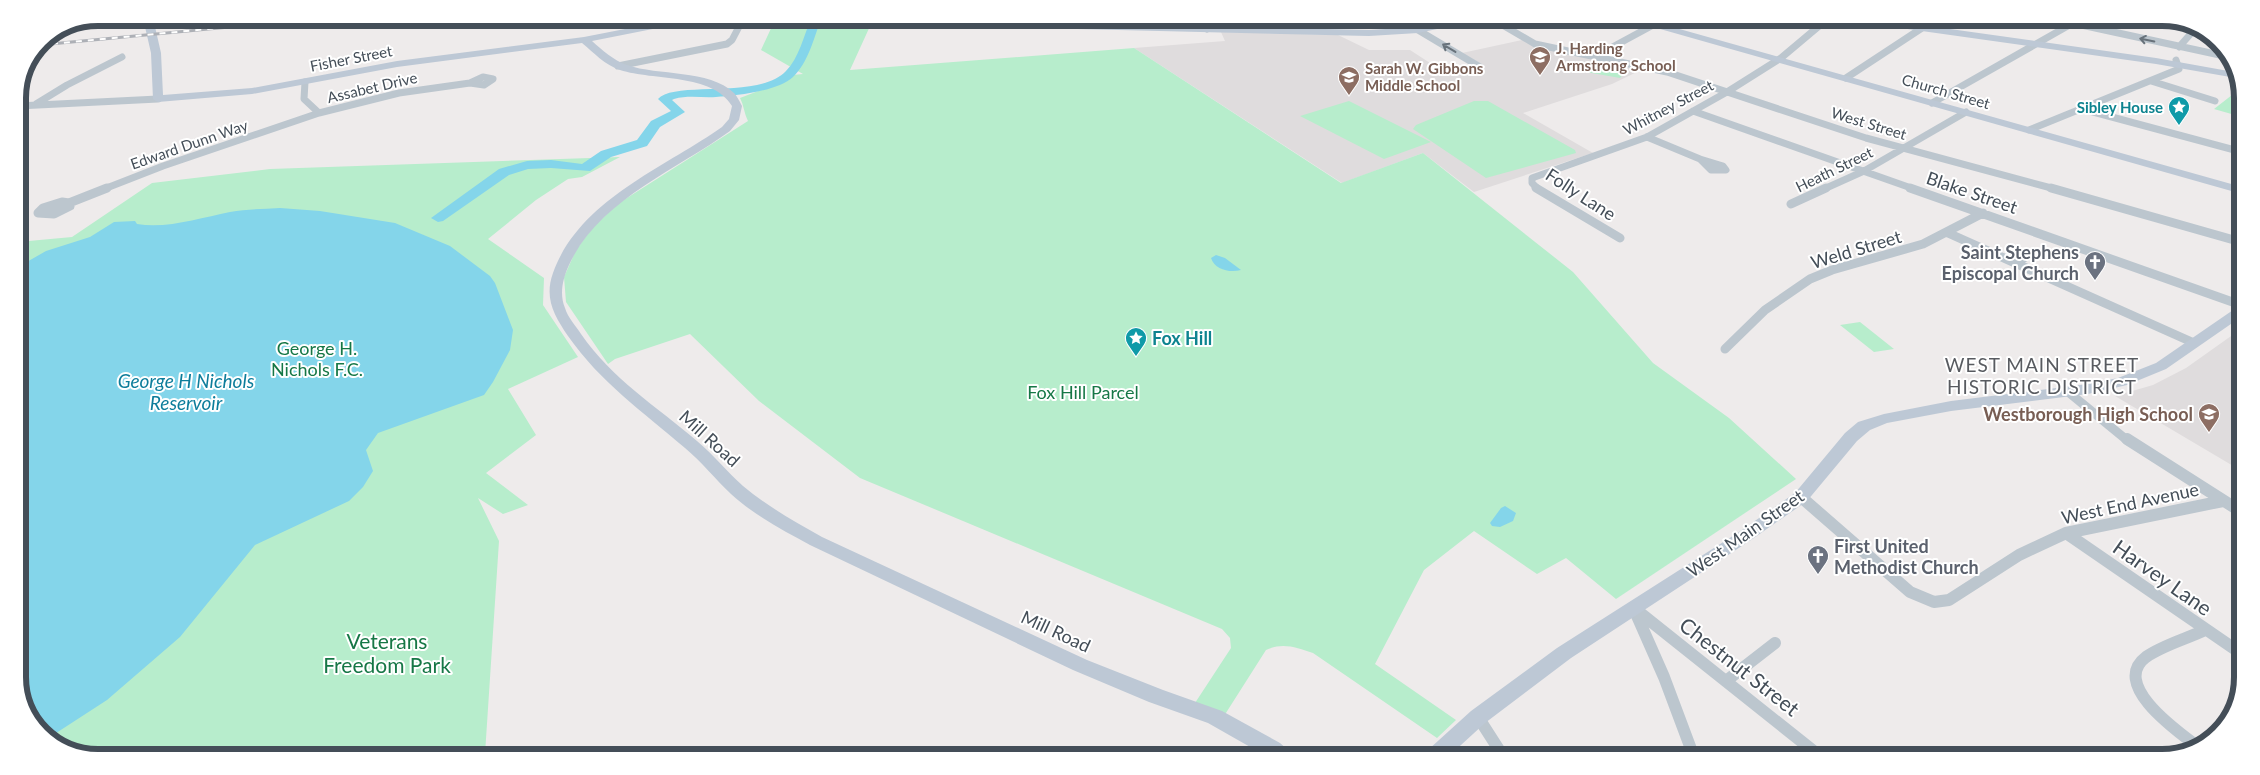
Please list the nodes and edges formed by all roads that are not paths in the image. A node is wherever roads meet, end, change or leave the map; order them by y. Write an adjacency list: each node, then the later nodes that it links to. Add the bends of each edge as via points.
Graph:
1 (150, 26): 35 (main road, via 158,71)
2 (653, 26): 18 (main road, Fisher Street)
3 (739, 26): 27 (street, via 727,44)
4 (1162, 26): 15 (main road)
5 (1203, 26): 15 (street)
6 (1441, 26): 16 (main road)
7 (1504, 26): 23 (street, West Street, via 1535,44)
8 (1651, 26): 23 (street)
9 (1662, 26): 24 (main road, Church Street)
10 (1818, 26): 24 (street, Whitney Street)
11 (1908, 26): 14 (main road)
12 (2068, 26): 19 (street)
13 (2087, 26): 20 (street, one-way to 13)
14 (1922, 28): 19 (main road); 30 (street)
15 (1207, 29): 16 (main road, via 1369,33)
16 (1418, 30): 28 (street, one-way to 16)
17 (2191, 33): 20 (street)
18 (584, 40): 27 (main road, Mill Road); 32 (main road, Fisher Street, via 397,64)
19 (2035, 44): 25 (main road); 37 (street)
20 (2179, 47): 21 (street)
21 (2219, 55)
22 (122, 56): 38 (street)
23 (1594, 56): 34 (street, West Street, via 1667,72)
24 (1779, 59): 30 (main road, Church Street); 34 (street, Whitney Street)
25 (2178, 62): 26 (main road); 29 (main road); 31 (street, via 2179,69)
26 (2225, 65)
27 (618, 66): 76 (main road, Mill Road, via 714,86 726,91 737,106 736,115 726,129 605,212 579,238 565,261 555,290 558,308 602,372 693,446 737,490 822,544 1080,665 1215,718)
28 (1480, 67)
29 (2229, 74)
30 (1846, 78): 37 (main road, Church Street)
31 (2151, 81): 36 (street); 40 (street)
32 (305, 82): 35 (main road, Fisher Street, via 234,94); 43 (street, Assabet Drive, via 304,99)
33 (470, 83): 43 (street, Assabet Drive, via 399,93)
34 (1727, 92): 41 (street, Whitney Street); 46 (street, West Street)
35 (158, 99): 38 (street, Fisher Street)
36 (2215, 101)
37 (1932, 102): 42 (main road, Church Street)
38 (36, 105): 39 (street, Fisher Street)
39 (26, 106)
40 (2082, 109): 44 (street); 47 (street)
41 (1693, 111): 45 (street, Whitney Street); 49 (street, Blake Street)
42 (1966, 112): 44 (main road, Church Street); 46 (street, Heath Street)
43 (319, 114): 52 (street, Edward Dunn Way, via 163,166)
44 (2029, 130): 51 (main road, Church Street)
45 (1647, 137): 48 (street); 50 (street, Whitney Street)
46 (1903, 148): 49 (street, Heath Street); 57 (street, West Street)
47 (2234, 150)
48 (1700, 159)
49 (1864, 171): 53 (street, Heath Street); 54 (street, Blake Street)
50 (1536, 176): 56 (street, Folly Lane, via 1531,180 1536,188)
51 (2234, 190)
52 (69, 203)
53 (1791, 204)
54 (1983, 213): 55 (street, Weld Street); 60 (street, Blake Street)
55 (1948, 234): 59 (street); 63 (street, Weld Street, via 1901,252 1811,278 1759,315)
56 (1620, 238)
57 (2234, 240)
58 (2025, 255): 59 (street)
59 (2016, 263): 62 (street)
60 (2234, 303)
61 (2234, 316): 62 (main road, West Main Street)
62 (2194, 342): 64 (main road, West Main Street, via 2161,366 2137,377)
63 (1725, 348)
64 (2067, 391): 65 (main road, West Main Street, via 1981,402 1873,422 1856,431); 66 (street, via 2128,441)
65 (1801, 497): 68 (street, West End Avenue, via 1910,592 1934,602 1948,600 2019,555); 69 (main road, West Main Street)
66 (2222, 501): 67 (street); 68 (street, West End Avenue)
67 (2234, 508)
68 (2066, 533): 70 (street, Harvey Lane)
69 (1634, 608): 73 (street, Chestnut Street); 74 (main road, West Main Street, via 1564,653); 79 (street)
70 (2205, 630): 72 (street, Harvey Lane); 75 (street, via 2144,659 2135,671 2138,688 2156,712)
71 (1775, 643): 73 (street)
72 (2234, 649)
73 (1726, 681): 80 (street, Chestnut Street)
74 (1478, 717): 77 (main road, West Main Street); 78 (street)
75 (2192, 742)
76 (1273, 749)
77 (1443, 749)
78 (1499, 749)
79 (1691, 749)
80 (1811, 749)

